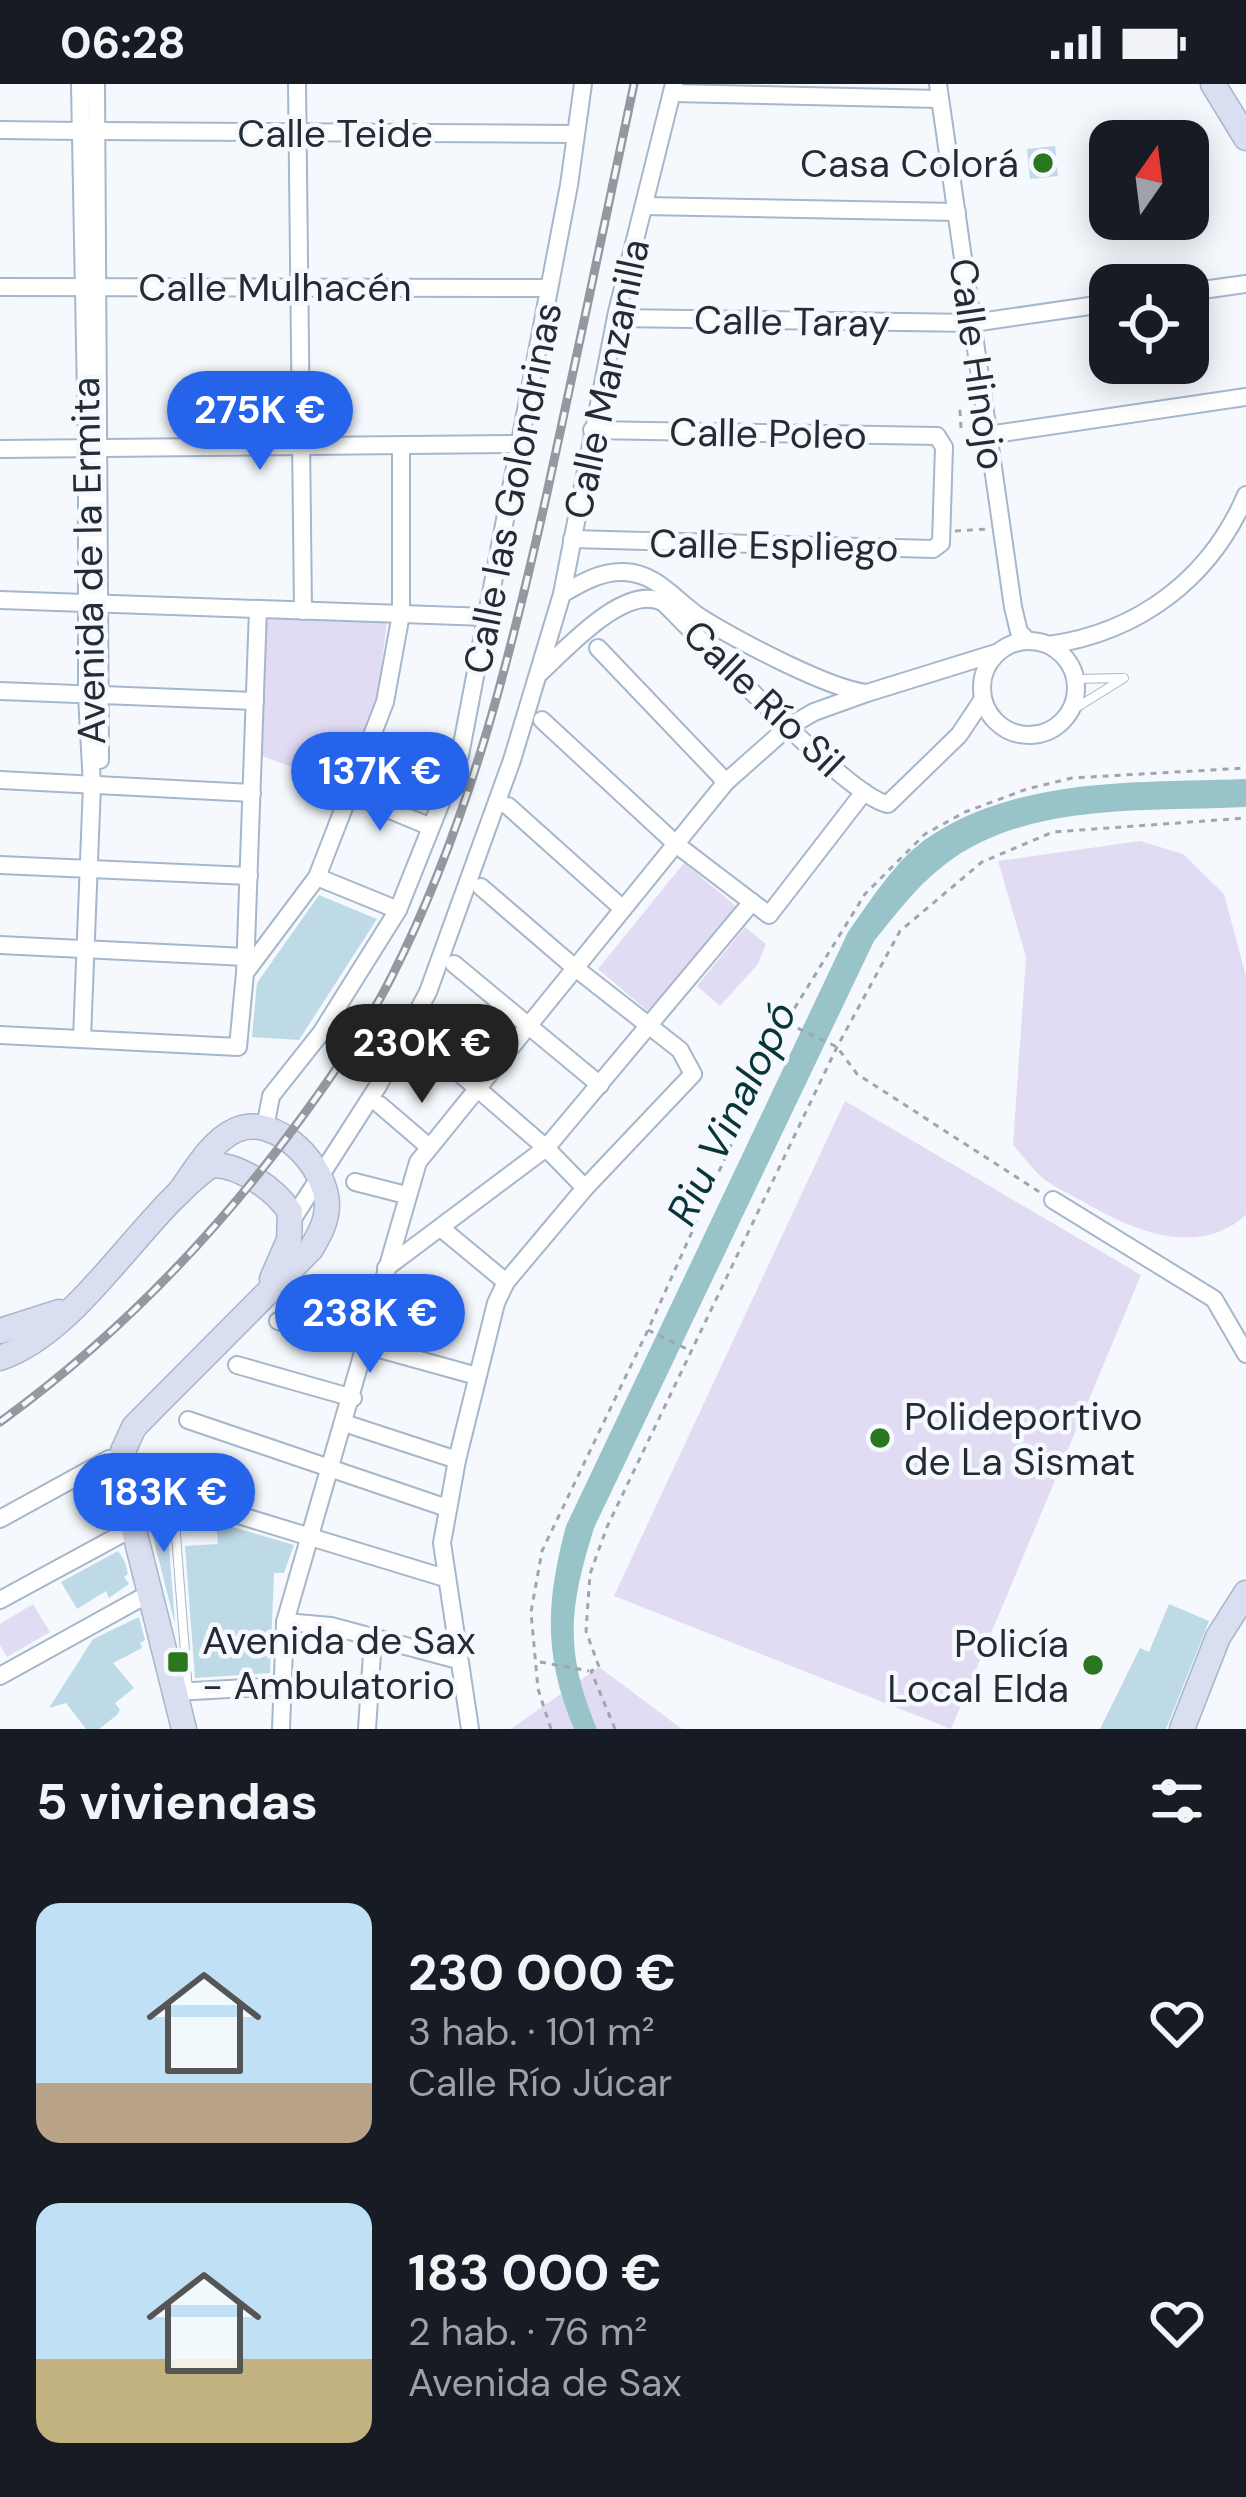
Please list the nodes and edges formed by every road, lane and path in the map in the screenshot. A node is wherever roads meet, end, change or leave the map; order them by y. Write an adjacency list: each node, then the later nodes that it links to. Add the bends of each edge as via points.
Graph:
1 (80, 84): 9 (street, Avenida de la Ermita)
2 (96, 84): 9 (street, Avenida de la Ermita)
3 (297, 84): 10 (street)
4 (583, 84): 11 (street, Calle las Golondrinas)
5 (1213, 84): 12 (street)
6 (673, 88): 7 (street); 13 (street, Calle Manzanilla)
7 (939, 92): 14 (street, Calle Hinojo)
8 (0, 130): 9 (street, Calle Teide)
9 (88, 130): 10 (street, Calle Teide); 17 (street, Avenida de la Ermita)
10 (298, 133): 11 (street, Calle Teide); 18 (street)
11 (574, 134): 19 (street, Calle las Golondrinas)
12 (1245, 139)
13 (644, 206): 14 (street); 22 (street, Calle Manzanilla)
14 (956, 212): 23 (street, Calle Hinojo)
15 (1246, 284): 20 (street)
16 (0, 287): 17 (street, Calle Mulhacén)
17 (92, 287): 18 (street, Calle Mulhacén); 32 (street, Avenida de la Ermita)
18 (299, 287): 19 (street, Calle Mulhacén); 31 (street)
19 (549, 288): 29 (street, Calle las Golondrinas)
20 (1209, 289)
21 (1089, 306): 23 (street, Calle Taray)
22 (616, 318): 23 (street, Calle Taray); 26 (street, Calle Manzanilla)
23 (973, 323): 27 (street, Calle Hinojo)
24 (1246, 397): 27 (street)
25 (961, 428): 27 (path)
26 (592, 430): 28 (street, Calle Poleo); 38 (street, Calle Manzanilla)
27 (980, 431): 36 (street, Calle Hinojo)
28 (942, 439): 37 (street, Calle Espliego)
29 (520, 443): 30 (street); 46 (street, Calle las Golondrinas)
30 (401, 445): 31 (street); 45 (street)
31 (301, 446): 32 (street); 44 (street)
32 (93, 448): 33 (street); 41 (street, Avenida de la Ermita)
33 (0, 449)
34 (1246, 495): 35 (street)
35 (1240, 520): 47 (street, via 1192,576)
36 (1001, 528): 37 (path); 48 (street, Calle Hinojo, via 1018,632)
37 (942, 532): 38 (street, Calle Espliego, via 939,548)
38 (572, 539): 39 (street, Calle Manzanilla)
39 (562, 594): 54 (street, Calle Manzanilla); 55 (street, via 603,574 638,573 703,619)
40 (0, 600): 41 (street)
41 (93, 603): 43 (street); 59 (street, Avenida de la Ermita)
42 (664, 603): 54 (street, Calle Manzanilla, via 633,598); 64 (street, Calle Río Sil)
43 (258, 609): 44 (street); 60 (street)
44 (303, 610): 45 (street)
45 (401, 614): 46 (street); 73 (street, via 385,702)
46 (487, 617): 76 (street, Calle las Golondrinas, via 467,727)
47 (1093, 638): 49 (street); 53 (street)
48 (1027, 640): 49 (street); 51 (street)
49 (1049, 645): 53 (street)
50 (598, 648): 69 (street)
51 (996, 653): 52 (street); 58 (street)
52 (945, 670): 57 (street); 58 (street, via 966,676)
53 (1073, 672): 61 (street); 61 (lane, via 1124,678)
54 (540, 673): 104 (street, Calle Manzanilla, via 428,992)
55 (823, 680): 57 (street); 62 (street)
56 (0, 691): 59 (street)
57 (867, 693): 62 (street)
58 (982, 694): 65 (street); 66 (street)
59 (93, 695): 60 (street); 70 (street, Avenida de la Ermita)
60 (255, 701): 72 (street)
61 (1071, 711): 65 (street, via 1049,731)
62 (814, 712): 64 (street)
63 (542, 720): 77 (street)
64 (788, 727): 69 (street); 71 (street, Calle Río Sil)
65 (1005, 729): 66 (street)
66 (959, 735): 71 (street, via 888,805)
67 (1246, 768): 91 (path, via 1072,778 986,804 925,834 865,894)
68 (0, 780): 70 (street)
69 (726, 782): 77 (street)
70 (96, 785): 72 (street); 79 (street, Avenida de la Ermita)
71 (865, 792): 83 (street, via 769,915)
72 (252, 793): 80 (street)
73 (350, 793): 76 (street); 81 (street)
74 (508, 806): 84 (street)
75 (1246, 818): 97 (path, via 1053,832 982,862 899,931)
76 (431, 827): 85 (street, Calle las Golondrinas)
77 (676, 845): 83 (street); 84 (street)
78 (0, 865): 79 (street)
79 (89, 869): 80 (street); 87 (street, Avenida de la Ermita)
80 (249, 876): 89 (street)
81 (316, 877): 85 (street); 89 (street)
82 (481, 886): 90 (street)
83 (752, 902): 93 (street)
84 (623, 909): 90 (street)
85 (398, 910): 101 (street, Calle las Golondrinas, via 271,1096)
86 (0, 945): 87 (street)
87 (86, 950): 89 (street); 95 (street, Avenida de la Ermita)
88 (454, 964): 92 (street)
89 (245, 965): 95 (street, via 238,1047)
90 (574, 967): 92 (street); 93 (street)
91 (786, 1022): 97 (path); 116 (path)
92 (526, 1025): 98 (street); 99 (street)
93 (649, 1025): 98 (street); 106 (street, via 680,1050 693,1074)
94 (0, 1035): 95 (street)
95 (82, 1038)
96 (419, 1038): 99 (street)
97 (837, 1047): 109 (path, via 857,1074); 119 (path)
98 (600, 1085): 103 (street)
99 (478, 1091): 102 (street); 103 (street)
100 (380, 1105): 102 (street)
101 (266, 1128): 104 (street, via 305,1155); 107 (street, via 233,1131)
102 (429, 1147): 108 (street)
103 (546, 1148): 106 (street); 111 (street)
104 (321, 1178): 110 (street, Calle Manzanilla); 114 (street, via 327,1204 320,1234)
105 (355, 1182): 108 (street)
106 (585, 1188): 113 (street)
107 (178, 1193): 110 (street, via 212,1166 227,1166 274,1194); 117 (street, via 50,1330)
108 (406, 1196): 112 (street)
109 (1053, 1200): 120 (street, via 1214,1299)
110 (292, 1220): 114 (street, via 280,1264)
111 (442, 1228): 112 (street); 113 (street)
112 (385, 1268): 118 (street)
113 (506, 1282): 122 (street)
114 (260, 1296): 126 (street, via 134,1427)
115 (278, 1321): 118 (street)
116 (651, 1331): 119 (path); 142 (path, via 542,1551 532,1612)
117 (7, 1345)
118 (366, 1348): 122 (street); 123 (street)
119 (687, 1349): 143 (path, via 590,1574 586,1630 598,1666)
120 (1246, 1354)
121 (237, 1365): 123 (street)
122 (477, 1376): 127 (street)
123 (352, 1398): 125 (street)
124 (188, 1420): 128 (street)
125 (344, 1423): 127 (street); 128 (street)
126 (121, 1459): 132 (street); 133 (street)
127 (457, 1460): 131 (street)
128 (329, 1467): 131 (street); 134 (street)
129 (143, 1486): 130 (street)
130 (173, 1495): 134 (street); 146 (lane)
131 (447, 1508): 135 (street)
132 (0, 1519)
133 (133, 1528): 136 (street); 138 (street)
134 (309, 1537): 135 (street); 139 (street)
135 (445, 1578): 141 (street)
136 (149, 1593): 144 (street); 146 (street)
137 (1246, 1593): 153 (street, via 1218,1637)
138 (0, 1600)
139 (285, 1622): 140 (street); 145 (street)
140 (373, 1639): 141 (street); 149 (street)
141 (458, 1660): 150 (street)
142 (537, 1661): 143 (path); 151 (path)
143 (591, 1671): 152 (path)
144 (0, 1676)
145 (283, 1686): 146 (street); 148 (street)
146 (181, 1692): 147 (street)
147 (184, 1729)
148 (281, 1729)
149 (367, 1729)
150 (470, 1729)
151 (551, 1729)
152 (615, 1729)
153 (1182, 1729)

